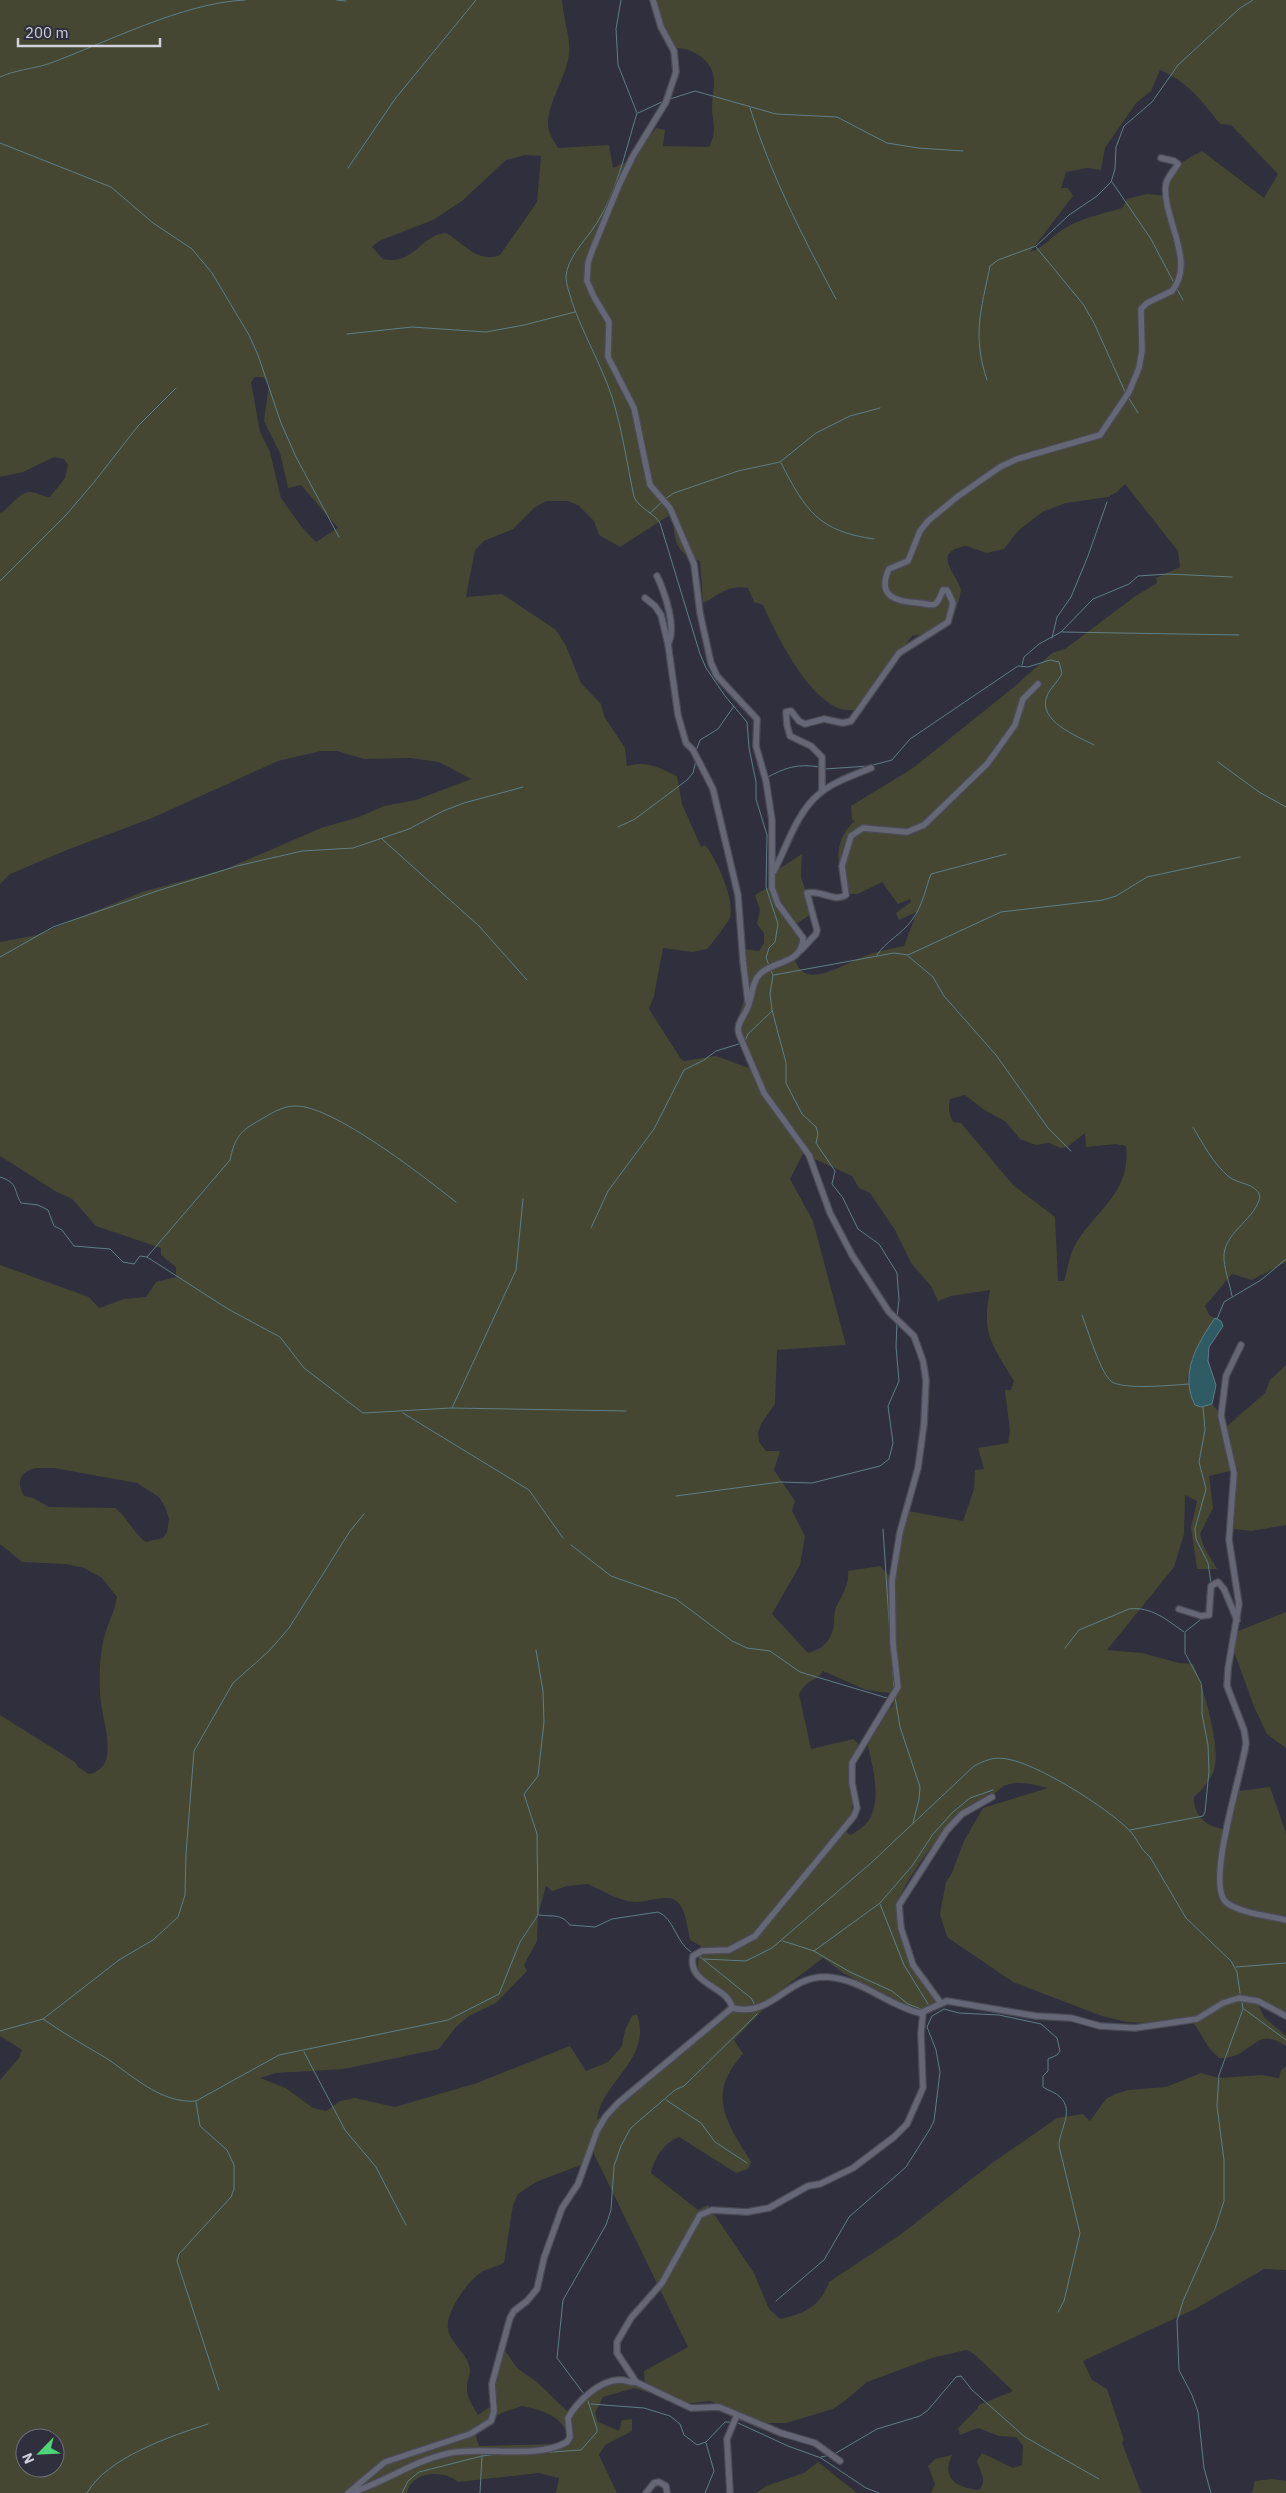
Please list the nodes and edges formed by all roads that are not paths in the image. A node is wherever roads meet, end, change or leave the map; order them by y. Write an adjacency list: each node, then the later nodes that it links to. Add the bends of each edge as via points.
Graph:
1 (653, 0): 9 (street, via 661,27 674,51 676,72 666,102 619,185 592,251 587,280 610,322 608,357 632,400 650,485 670,508 694,564 711,664 717,676 757,719 756,746 771,807)
2 (1161, 158): 8 (street, via 1178,164 1168,178 1166,188 1178,242 1180,269 1174,289 1145,304 1142,309 1142,359 1129,392 1098,436 1012,461 958,497 923,527 908,561 889,570 884,582 890,596 903,603 933,605 938,602 942,590 948,590 951,616 942,627 899,653 851,721 843,723 824,719 806,724 787,711 790,736 811,746 822,757)
3 (657, 576): 5 (street, via 669,619 671,637)
4 (645, 598): 5 (street, via 660,615)
5 (668, 644): 11 (street, via 678,715 686,743 713,789 732,863 740,906)
6 (1038, 684): 10 (street, via 1025,696 1014,725 987,764 924,825 907,832 863,828 851,836 842,866 846,895 837,898 807,892 817,930)
7 (871, 768): 8 (street)
8 (822, 792): 9 (street, via 804,812)
9 (774, 872): 10 (street, via 772,888 775,898 803,938)
10 (798, 953): 11 (street, via 760,974)
11 (748, 1006): 18 (street, via 738,1028 755,1074 808,1155 830,1213 852,1256 889,1312 914,1336 923,1361 926,1400 918,1468 900,1532 892,1581 897,1690 852,1762 857,1808 854,1816 755,1936 729,1950 702,1951 693,1956 695,1972 727,1999)
12 (1241, 1345): 14 (street, via 1226,1376 1221,1416 1234,1473 1229,1540 1238,1593)
13 (1180, 1608): 14 (street, via 1201,1616 1210,1615 1211,1586 1218,1582)
14 (1237, 1620): 16 (street, via 1227,1686 1246,1743 1223,1844 1220,1888 1222,1897 1230,1905)
15 (992, 1797): 17 (street, via 967,1810 947,1830 899,1905 901,1928 913,1965)
16 (1286, 1920)
17 (940, 2002): 19 (street); 20 (street, via 1071,2018 1117,2028 1197,2019 1223,2003 1239,1998 1258,2001)
18 (732, 2008): 19 (street, via 744,2011 759,2009 803,1982 827,1977 853,1982 906,2008); 24 (street, via 618,2103 601,2124 582,2176 562,2208 537,2289 510,2318 492,2384 494,2411 491,2422 470,2434 385,2462)
19 (924, 2012): 21 (street, via 921,2034 923,2088 906,2124 853,2168 820,2184 808,2186 769,2208 747,2212 703,2212 662,2283 631,2318 617,2342 617,2353)
20 (1286, 2016)
21 (636, 2382): 22 (street, via 691,2408 719,2407); 24 (street, via 621,2380 605,2384 578,2404 568,2418 570,2437 564,2444 540,2450 451,2453 410,2465)
22 (737, 2415): 23 (street, via 815,2443); 27 (street, via 728,2438)
23 (840, 2461)
24 (349, 2493)
25 (646, 2493): 26 (street, via 659,2482 666,2486)
26 (667, 2493)
27 (730, 2493)

